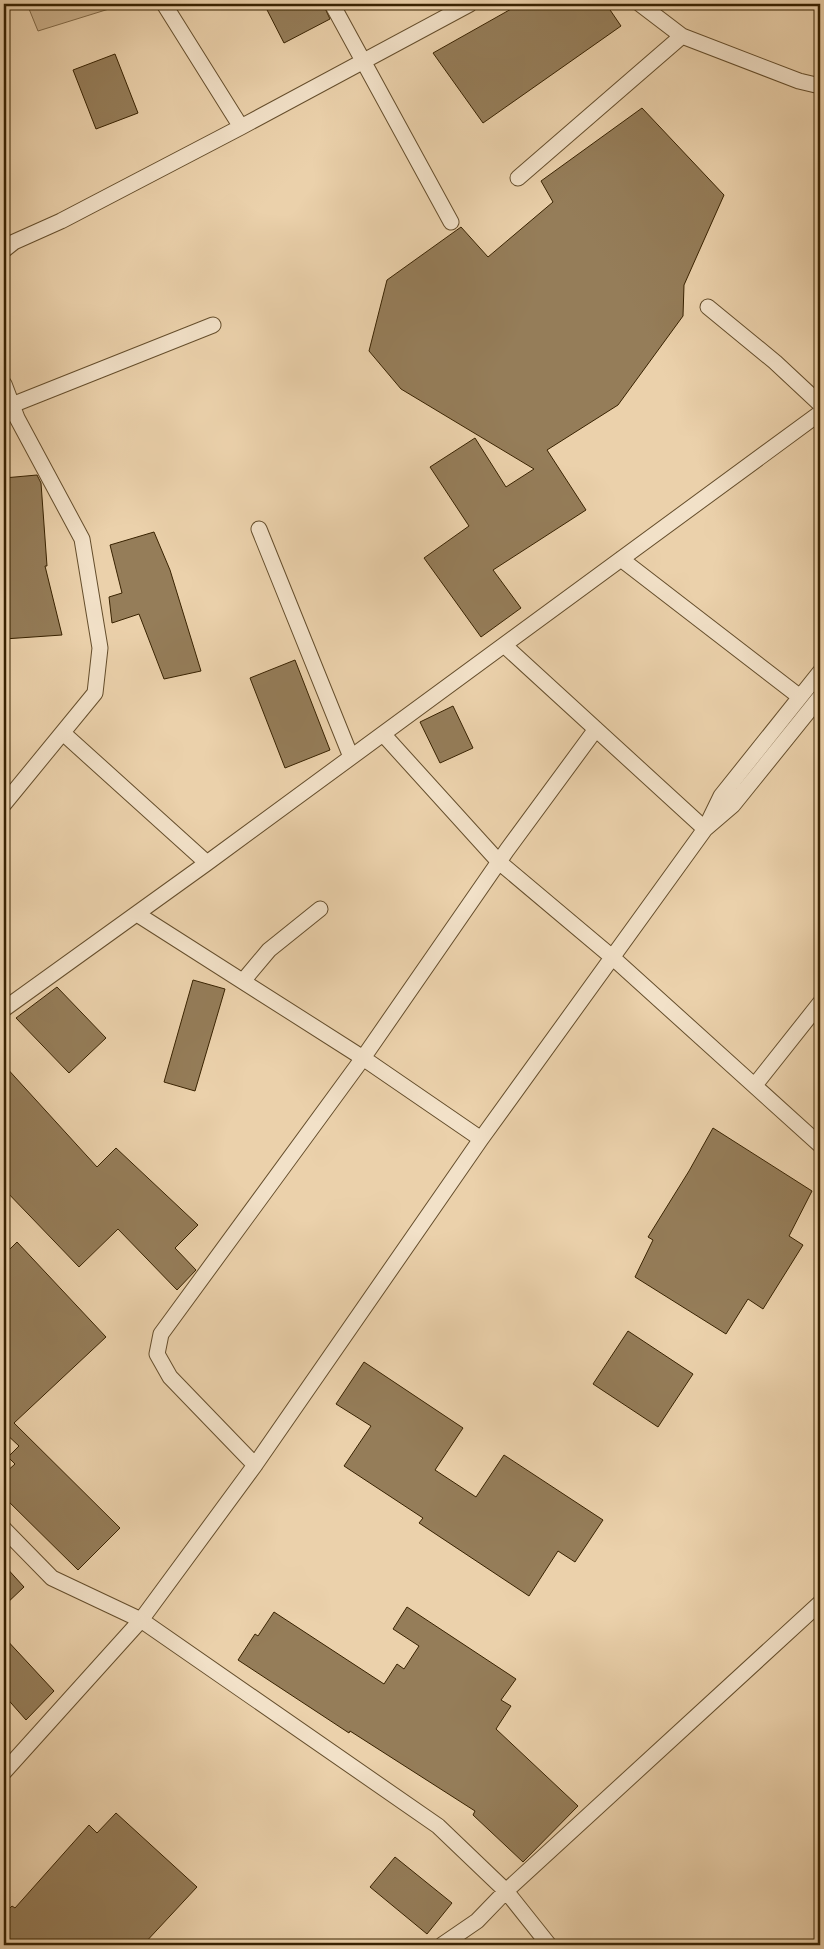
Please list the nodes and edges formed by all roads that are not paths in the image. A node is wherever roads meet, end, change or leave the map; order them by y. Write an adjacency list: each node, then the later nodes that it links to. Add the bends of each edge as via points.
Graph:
1 (164, 4): 8 (street)
2 (332, 4): 6 (street)
3 (470, 4): 6 (street)
4 (640, 4): 5 (street)
5 (682, 36): 7 (street); 9 (street)
6 (364, 61): 8 (street); 10 (street)
7 (820, 86)
8 (241, 127): 11 (street)
9 (518, 178)
10 (450, 222)
11 (4, 250)
12 (708, 307): 15 (street)
13 (213, 326): 16 (street)
14 (4, 384): 16 (street)
15 (820, 404)
16 (12, 405): 26 (street, via 82,539 94,603 100,648 95,693)
17 (820, 413): 19 (street)
18 (259, 529): 28 (street)
19 (621, 559): 20 (street); 22 (street)
20 (504, 645): 25 (street); 27 (street)
21 (820, 672): 22 (street)
22 (800, 697): 30 (street, via 721,796)
23 (820, 697): 24 (street)
24 (814, 716): 30 (street, via 733,805)
25 (596, 730): 30 (street); 31 (street)
26 (62, 733): 29 (street); 32 (street)
27 (383, 734): 28 (street); 31 (street)
28 (351, 757): 32 (street)
29 (4, 804)
30 (705, 829): 35 (street)
31 (499, 862): 35 (street); 39 (street)
32 (207, 863): 34 (street)
33 (320, 909): 36 (street, via 269,950)
34 (137, 914): 36 (street); 38 (street)
35 (612, 957): 40 (street); 41 (street)
36 (243, 981): 39 (street)
37 (820, 1003): 40 (street)
38 (4, 1009)
39 (363, 1058): 41 (street); 43 (street, via 161,1334 157,1354 170,1377)
40 (755, 1085): 42 (street)
41 (481, 1138): 43 (street)
42 (820, 1145)
43 (255, 1465): 46 (street)
44 (4, 1529): 46 (street, via 52,1578)
45 (820, 1603): 48 (street)
46 (141, 1620): 47 (street); 48 (street, via 438,1826)
47 (4, 1772)
48 (506, 1891): 49 (street, via 477,1921); 50 (street)
49 (442, 1945)
50 (549, 1945)

